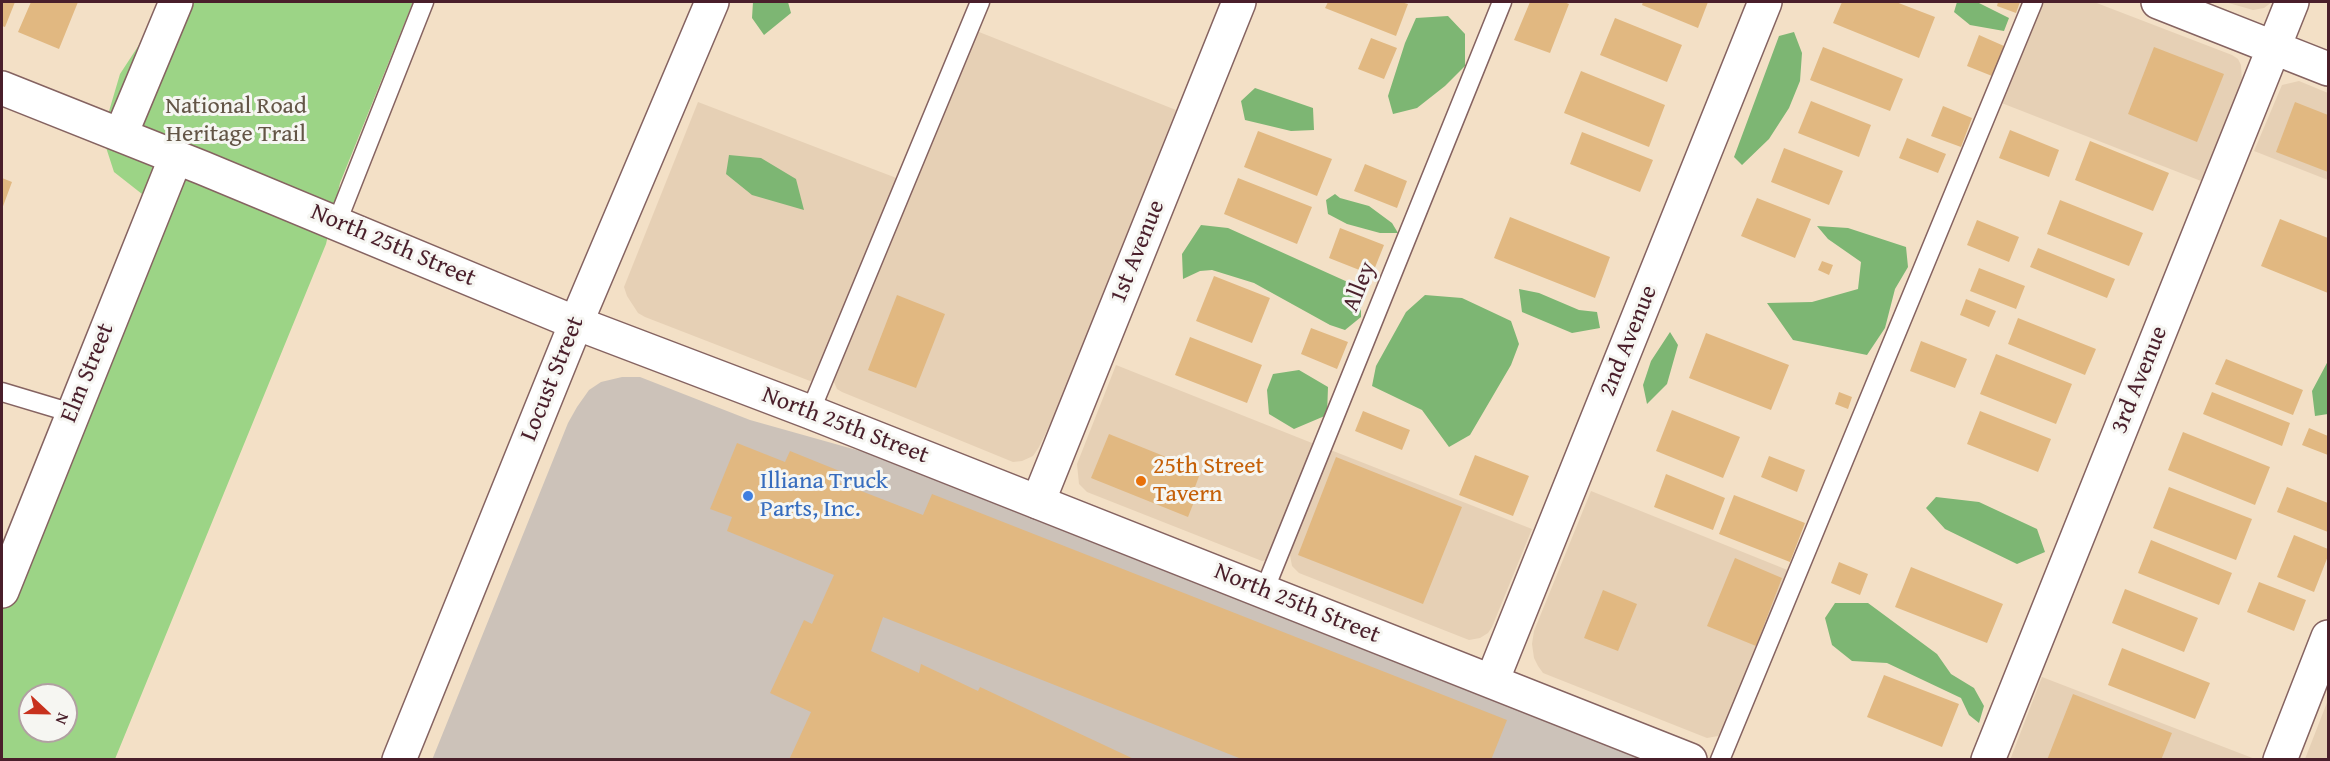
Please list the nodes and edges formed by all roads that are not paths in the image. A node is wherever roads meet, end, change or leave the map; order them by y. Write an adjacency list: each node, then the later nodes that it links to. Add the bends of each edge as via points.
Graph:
1 (176, 2): 14 (street)
2 (423, 2): 16 (lane)
3 (712, 2): 17 (street, Locust Street)
4 (980, 2): 19 (lane)
5 (1239, 2): 21 (street, 1st Avenue)
6 (1502, 2): 23 (lane, Alley)
7 (1765, 2): 25 (street, 2nd Avenue)
8 (2033, 2): 28 (lane)
9 (2158, 2): 11 (street)
10 (2292, 2): 11 (street, 3rd Avenue)
11 (2274, 47): 12 (street); 29 (street, 3rd Avenue)
12 (2328, 69)
13 (2, 88): 14 (street, North 25th Street)
14 (121, 134): 15 (street, North 25th Street)
15 (176, 157): 16 (street, North 25th Street); 20 (street, Elm Street)
16 (337, 222): 17 (street, North 25th Street)
17 (576, 323): 19 (street, North 25th Street); 26 (street, Locust Street)
18 (2, 392): 20 (lane)
19 (810, 412): 21 (street, North 25th Street)
20 (72, 413): 22 (street, Elm Street)
21 (1038, 502): 23 (street, North 25th Street)
22 (2, 591)
23 (1264, 591): 25 (street, North 25th Street)
24 (2325, 658): 30 (street)
25 (1492, 681): 27 (street, North 25th Street)
26 (399, 759)
27 (1690, 759)
28 (1720, 759)
29 (1988, 759)
30 (2280, 759)

